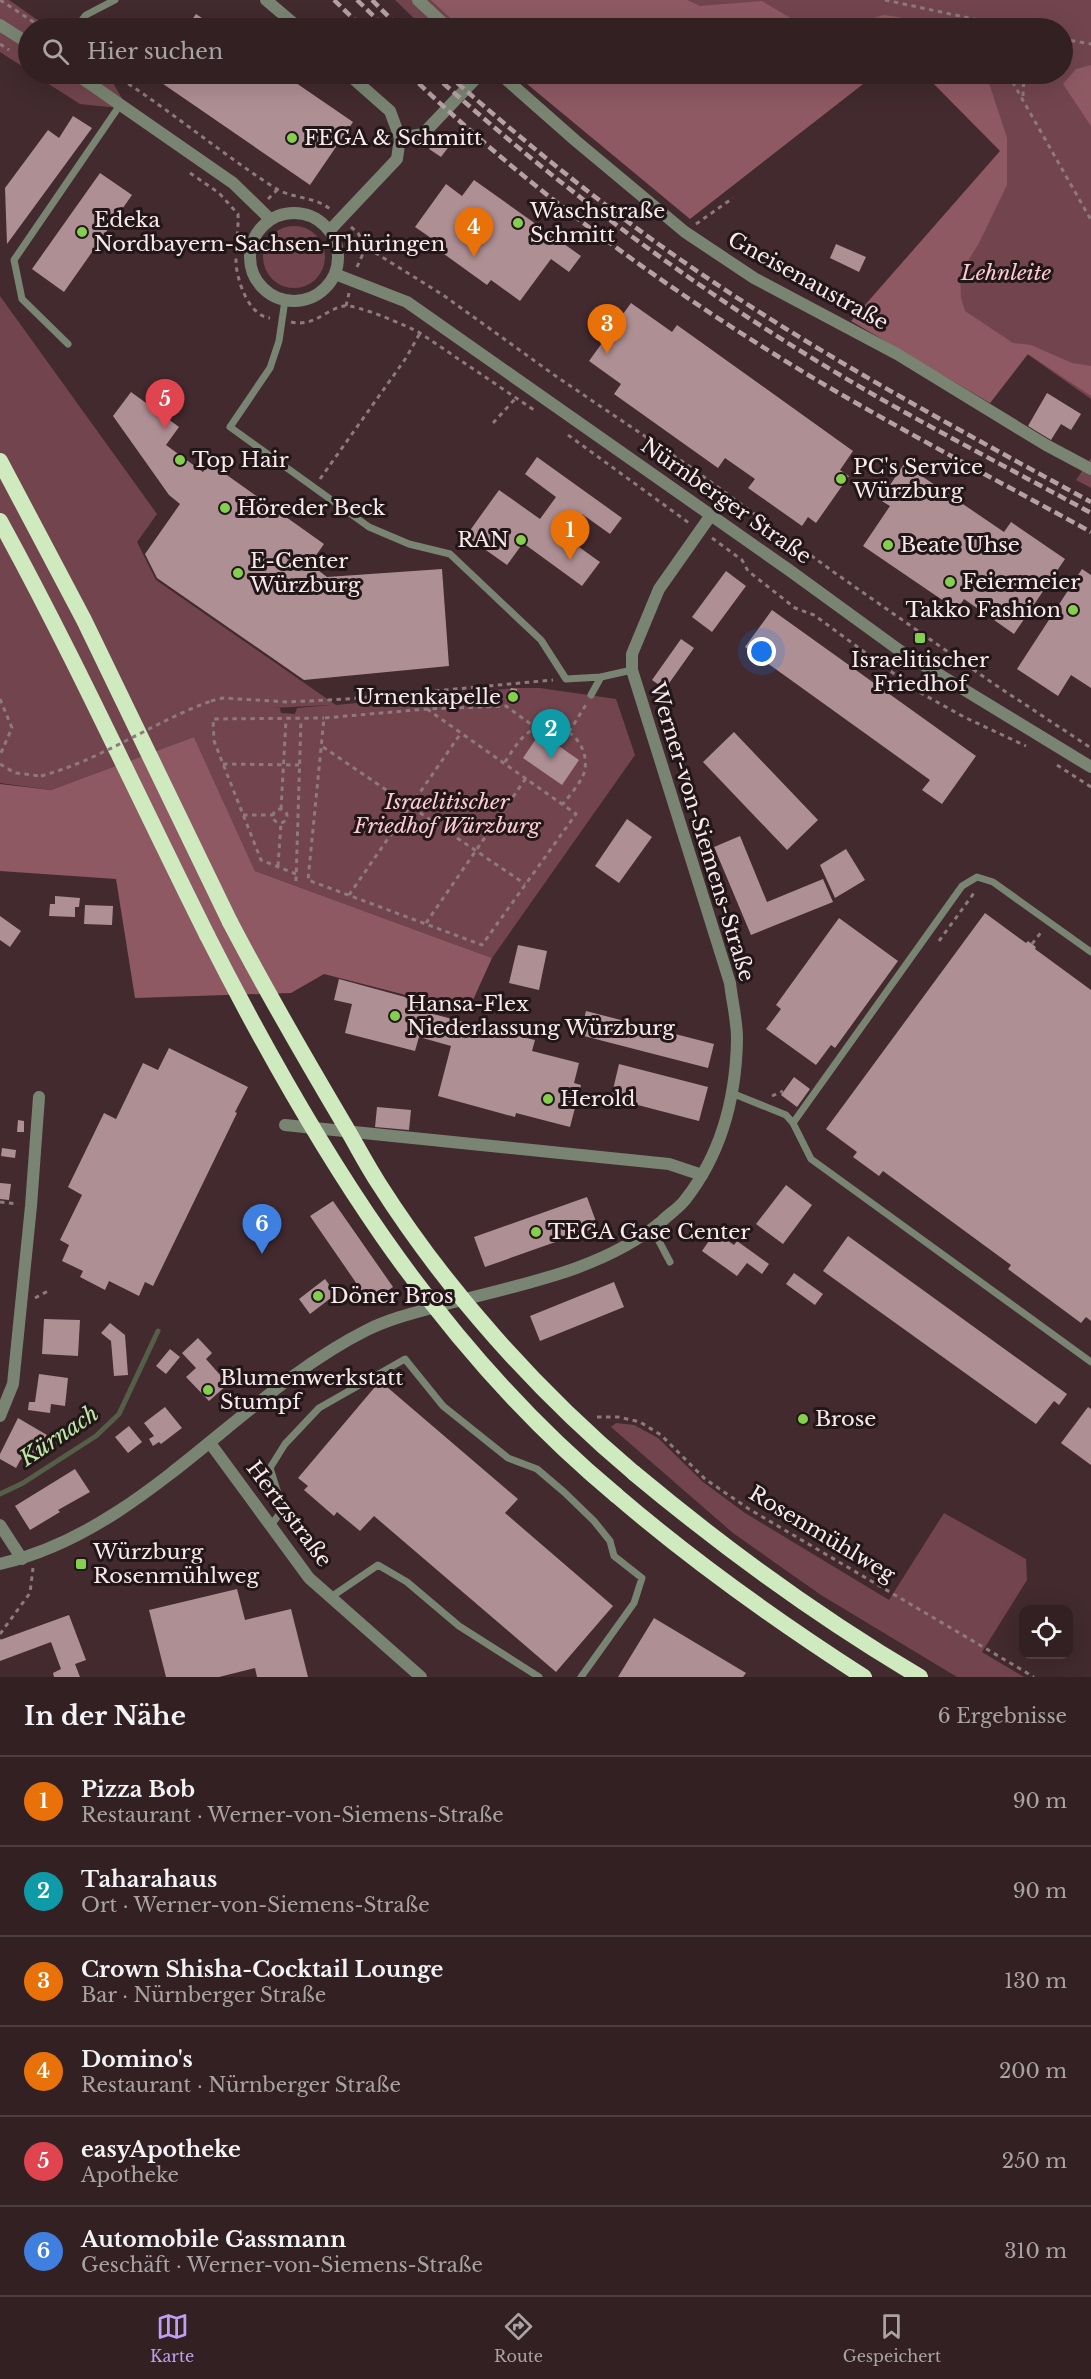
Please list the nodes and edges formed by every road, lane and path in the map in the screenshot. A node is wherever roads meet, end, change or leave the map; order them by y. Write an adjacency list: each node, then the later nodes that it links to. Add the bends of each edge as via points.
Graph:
1 (0, 0): 6 (path)
2 (115, 0): 7 (lane)
3 (266, 0): 8 (street)
4 (418, 0): 9 (street)
5 (885, 0): 10 (path)
6 (28, 18)
7 (84, 18)
8 (287, 18)
9 (437, 18)
10 (969, 18)
11 (0, 25): 12 (street)
12 (18, 37)
13 (1073, 41): 14 (path)
14 (1091, 44)
15 (90, 84): 23 (street)
16 (128, 84): 26 (path)
17 (359, 84): 24 (street, via 390,111)
18 (470, 84): 24 (street, via 423,134)
19 (511, 84): 31 (street, Gneisenaustraße)
20 (1014, 84): 22 (path)
21 (1024, 84): 22 (path)
22 (1023, 98): 29 (path)
23 (120, 105): 28 (street, via 233,183); 38 (lane, via 14,260 22,299)
24 (400, 138): 30 (street, via 397,159)
25 (190, 172): 35 (path, via 219,193 238,214 237,275 251,305)
26 (277, 190)
27 (733, 198): 31 (path)
28 (270, 219): 30 (street, via 283,214 309,215); 34 (street, via 252,242 250,257 260,285)
29 (1091, 220)
30 (330, 231): 33 (street, via 339,257)
31 (685, 232): 44 (street, Gneisenaustraße, via 754,278 897,354)
32 (366, 247): 64 (path, via 443,295 805,548 835,573)
33 (335, 274): 34 (street, via 311,298); 46 (street, Nürnberger Straße, via 408,302)
34 (285, 300): 45 (lane, via 270,368 230,427)
35 (266, 318)
36 (303, 324): 37 (path, via 346,306 401,322)
37 (420, 333): 39 (path); 45 (path)
38 (68, 344)
39 (515, 399): 40 (path); 41 (path)
40 (538, 413)
41 (493, 423)
42 (568, 434): 47 (path)
43 (0, 461): 117 (highway, bridge, via 84,620 266,991 379,1184 456,1290 588,1435 755,1569)
44 (1091, 469)
45 (314, 487): 52 (lane, via 369,527 409,544 450,554 541,640)
46 (711, 514): 50 (street, Werner-von-Siemens-Straße, via 659,589 632,654); 72 (street, Nürnberger Straße, via 899,650)
47 (681, 517)
48 (0, 521): 116 (highway, bridge, via 45,603 242,1003 312,1128 393,1253 479,1362 569,1456 728,1585)
49 (721, 544): 63 (path, via 795,608 814,615 919,692)
50 (632, 670): 51 (lane); 95 (street, Werner-von-Siemens-Straße, via 730,983 737,1036)
51 (601, 677): 52 (lane); 53 (lane)
52 (566, 679): 68 (path, bridge, via 347,699 288,702 223,698 187,709 66,770 41,776 15,773)
53 (591, 695): 60 (path)
54 (0, 699): 65 (path, via 12,728)
55 (428, 709): 56 (path); 59 (path, via 506,706); 61 (path)
56 (324, 718): 57 (path); 62 (path)
57 (301, 719): 58 (path); 71 (path)
58 (286, 720): 69 (path, via 213,719 214,741); 70 (path)
59 (536, 728): 60 (path, via 548,726); 67 (path)
60 (569, 732): 75 (path, via 581,744 584,773)
61 (461, 733): 67 (path); 76 (path)
62 (323, 747): 76 (path); 89 (path, via 308,880)
63 (1032, 748)
64 (1091, 748)
65 (0, 755)
66 (1052, 761): 74 (path)
67 (504, 763): 73 (path)
68 (0, 764)
69 (223, 764): 70 (path); 78 (path)
70 (285, 765): 71 (path); 77 (path)
71 (299, 765): 81 (path)
72 (1091, 767)
73 (526, 778): 75 (path); 83 (path)
74 (1091, 787)
75 (563, 804): 87 (path, via 576,814)
76 (411, 806): 83 (path); 89 (path)
77 (281, 809): 79 (path); 80 (path)
78 (243, 814): 79 (path); 84 (path, via 261,860)
79 (273, 815): 82 (path, via 275,821)
80 (287, 816): 81 (path); 82 (path)
81 (298, 818): 85 (path)
82 (282, 823): 84 (path)
83 (476, 850): 87 (path); 90 (path)
84 (278, 866): 85 (path)
85 (296, 874): 86 (path)
86 (296, 881)
87 (525, 884): 90 (path, via 482,945)
88 (975, 892): 93 (path)
89 (349, 895): 90 (path)
90 (426, 924)
91 (1050, 937): 92 (path, via 1042,931)
92 (1032, 944)
93 (932, 950)
94 (1091, 952): 97 (lane, via 993,882 977,877 962,886)
95 (734, 1094): 97 (lane, via 786,1116); 99 (street, Werner-von-Siemens-Straße, via 720,1143)
96 (39, 1098): 103 (street, via 13,1384)
97 (793, 1123): 102 (lane, via 811,1158)
98 (285, 1125): 99 (street, via 669,1164)
99 (702, 1175): 100 (street, Werner-von-Siemens-Straße, via 683,1202)
100 (652, 1228): 101 (lane); 105 (street, Werner-von-Siemens-Straße, via 589,1264 411,1313 370,1329 328,1352)
101 (670, 1262)
102 (1091, 1362)
103 (0, 1416)
104 (601, 1418): 118 (path, Rosenmühlweg, via 618,1417 647,1426 705,1479 749,1509)
105 (210, 1443): 106 (street, Hertzstraße); 108 (street, Werner-von-Siemens-Straße, via 141,1495 66,1542)
106 (272, 1524): 111 (street, Hertzstraße, via 309,1578); 115 (lane, via 283,1509 270,1468 285,1444 319,1408 405,1359 443,1406 508,1458 537,1469 571,1499 610,1541 614,1556 642,1578 634,1603)
107 (0, 1525): 108 (street)
108 (22, 1559): 109 (street, Werner-von-Siemens-Straße)
109 (0, 1564)
110 (32, 1579): 112 (path, via 30,1593)
111 (331, 1597): 113 (street, Hertzstraße); 114 (lane, via 378,1565 407,1582 459,1626)
112 (0, 1634)
113 (421, 1677)
114 (539, 1677)
115 (581, 1677)
116 (864, 1677)
117 (920, 1677)
118 (1034, 1677)

